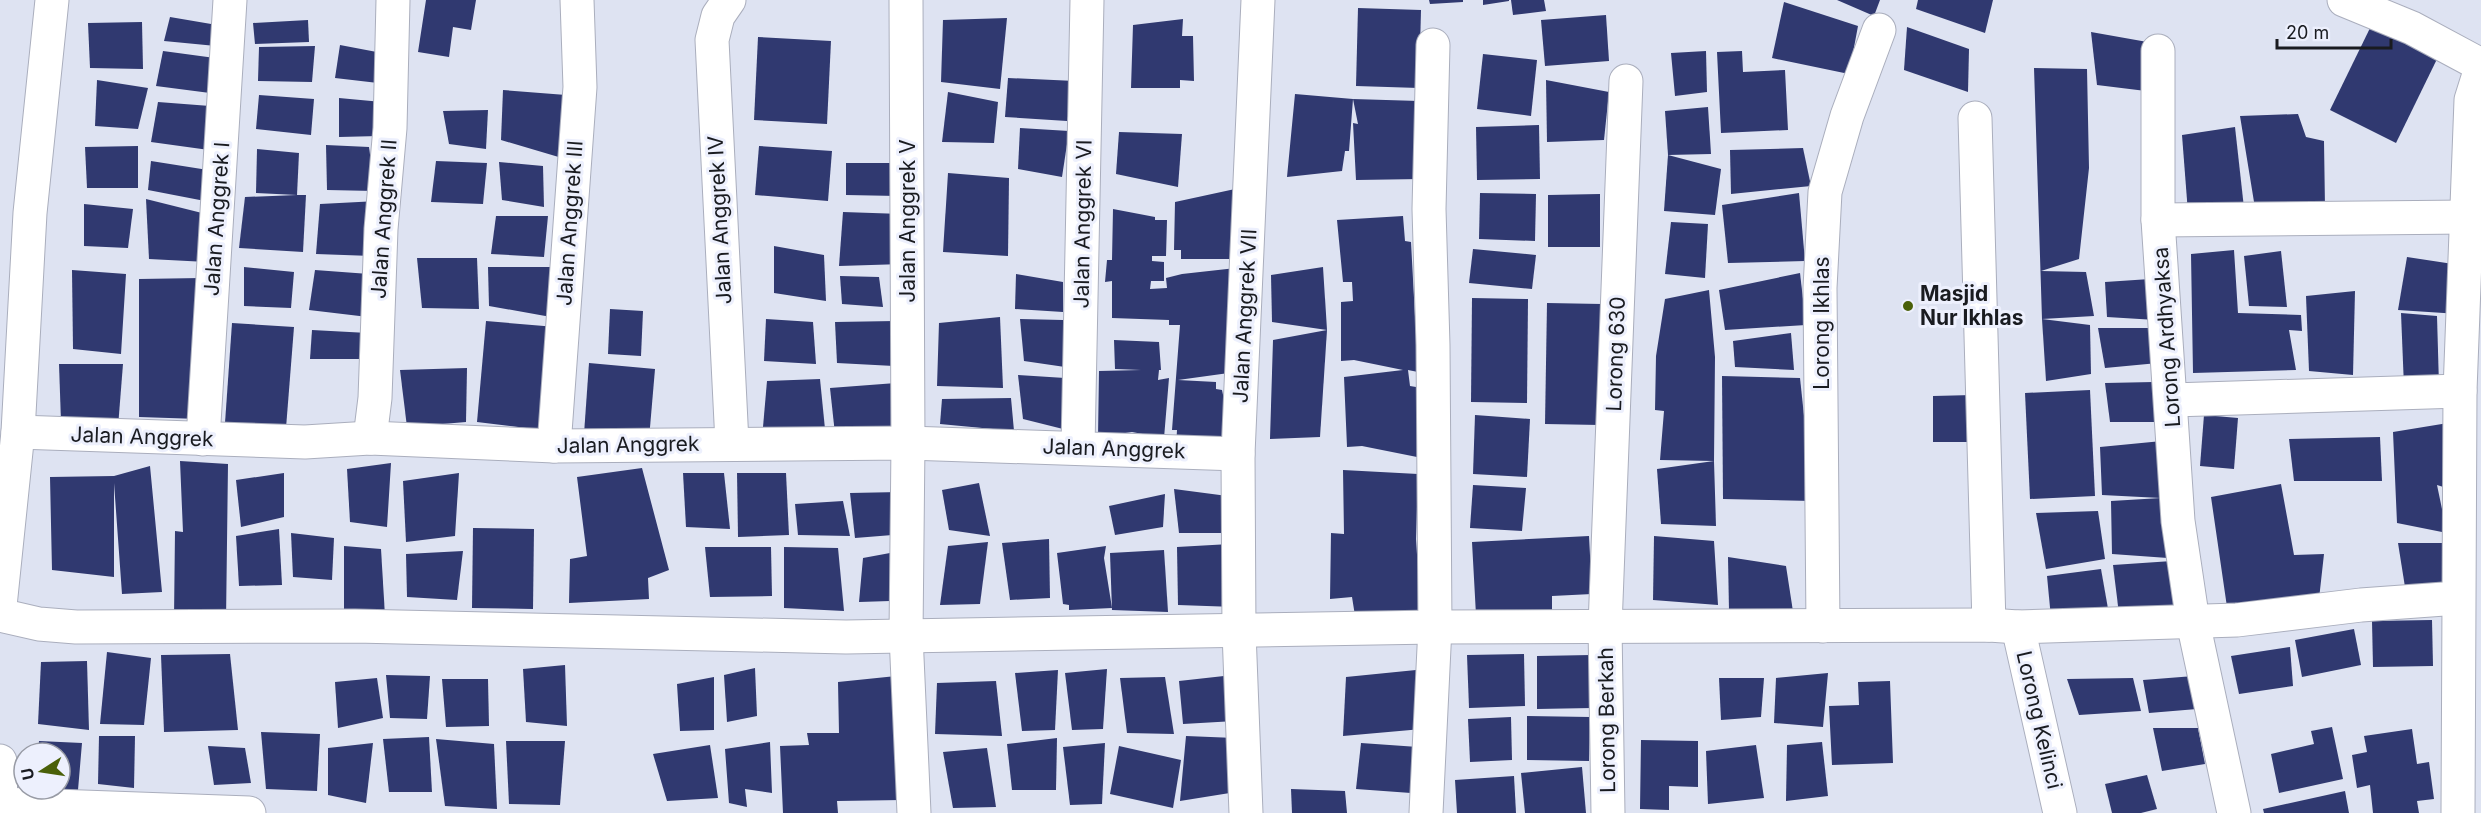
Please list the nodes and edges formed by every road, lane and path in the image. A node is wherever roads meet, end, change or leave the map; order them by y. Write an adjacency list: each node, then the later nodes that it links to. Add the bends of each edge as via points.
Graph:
1 (52, 0): 21 (street, via 30,213)
2 (230, 0): 23 (street, Jalan Anggrek I)
3 (393, 0): 22 (street, Jalan Anggrek II, via 390,128)
4 (577, 0): 26 (street, Jalan Anggrek III, via 580,87)
5 (729, 0): 25 (street, Jalan Anggrek IV, via 718,16 712,40)
6 (906, 0): 24 (street, Jalan Anggrek V)
7 (1087, 0): 27 (street, Jalan Anggrek VI)
8 (1258, 0): 28 (street, Jalan Anggrek VII)
9 (2344, 0): 13 (street, via 2412,28)
10 (1878, 30): 33 (street, Lorong Ikhlas, via 1825,192 1820,288)
11 (1433, 45): 35 (street, via 1429,209)
12 (2158, 51): 18 (street, Lorong Ardhyaksa)
13 (2481, 66): 15 (street)
14 (1626, 81): 36 (street, Lorong 630)
15 (2476, 103): 17 (street)
16 (1975, 118): 34 (street, Lorong Kelinci)
17 (2468, 217): 18 (street); 19 (street)
18 (2158, 220): 20 (street, Lorong Ardhyaksa)
19 (2460, 392): 20 (street); 29 (street)
20 (2172, 400): 32 (street, Lorong Ardhyaksa, via 2178,521)
21 (18, 432): 23 (street, Jalan Anggrek); 30 (street)
22 (370, 438): 23 (street, Jalan Anggrek, via 305,442); 26 (street, Jalan Anggrek)
23 (203, 439)
24 (908, 443): 25 (street, Jalan Anggrek); 27 (street, Jalan Anggrek); 38 (street, Jalan Anggrek V)
25 (732, 444): 26 (street, Jalan Anggrek)
26 (554, 446)
27 (1078, 447): 28 (street, Jalan Anggrek)
28 (1238, 454): 37 (street, Jalan Anggrek VII)
29 (2458, 598): 32 (street); 50 (street)
30 (0, 606)
31 (0, 615): 38 (street, via 76,627 355,626 834,637)
32 (2193, 622): 34 (street); 49 (street, Lorong Ardhyaksa)
33 (1823, 626): 34 (street); 36 (street)
34 (2004, 626): 48 (street, Lorong Kelinci)
35 (1435, 627): 36 (street); 37 (street); 46 (street)
36 (1605, 627): 47 (street, Lorong Berkah)
37 (1239, 632): 38 (street); 45 (street, Jalan Anggrek VII)
38 (906, 635): 44 (street, Jalan Anggrek V)
39 (0, 762): 40 (street)
40 (0, 804): 41 (street); 42 (street)
41 (176, 811): 43 (street)
42 (1, 813)
43 (249, 813)
44 (914, 813)
45 (1246, 813)
46 (1426, 813)
47 (1608, 813)
48 (2060, 813)
49 (2234, 813)
50 (2458, 813)

